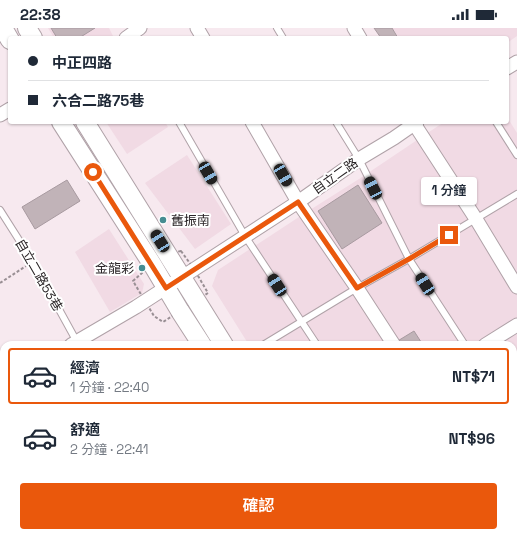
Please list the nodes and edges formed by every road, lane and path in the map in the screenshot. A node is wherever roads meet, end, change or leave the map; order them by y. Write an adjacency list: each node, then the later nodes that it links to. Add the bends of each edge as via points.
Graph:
1 (140, 28): 2 (street)
2 (128, 36)
3 (62, 124): 23 (street)
4 (86, 124): 20 (street)
5 (180, 124): 17 (lane)
6 (253, 124): 14 (street)
7 (337, 124): 12 (lane)
8 (412, 124): 12 (street, 自立二路)
9 (416, 124): 16 (street)
10 (497, 124): 11 (lane)
11 (517, 155)
12 (359, 159): 14 (street, 自立二路); 18 (lane)
13 (517, 194): 16 (lane)
14 (298, 202): 17 (street, 自立二路); 24 (street)
15 (0, 210): 19 (lane, 自立二路53巷)
16 (476, 219): 18 (lane); 22 (street)
17 (245, 236): 20 (street, 自立二路); 25 (lane)
18 (409, 259): 24 (lane); 34 (lane)
19 (33, 262): 21 (path); 27 (lane, 自立二路53巷)
20 (182, 277): 23 (street, 自立二路); 30 (street)
21 (0, 282)
22 (517, 287)
23 (166, 288): 28 (street, 自立二路); 29 (street)
24 (357, 288): 25 (lane); 33 (street)
25 (301, 322): 31 (lane); 32 (lane)
26 (517, 325): 35 (street)
27 (74, 341)
28 (81, 341)
29 (199, 341)
30 (222, 341)
31 (270, 341)
32 (314, 341)
33 (391, 341)
34 (462, 341)
35 (491, 341)

